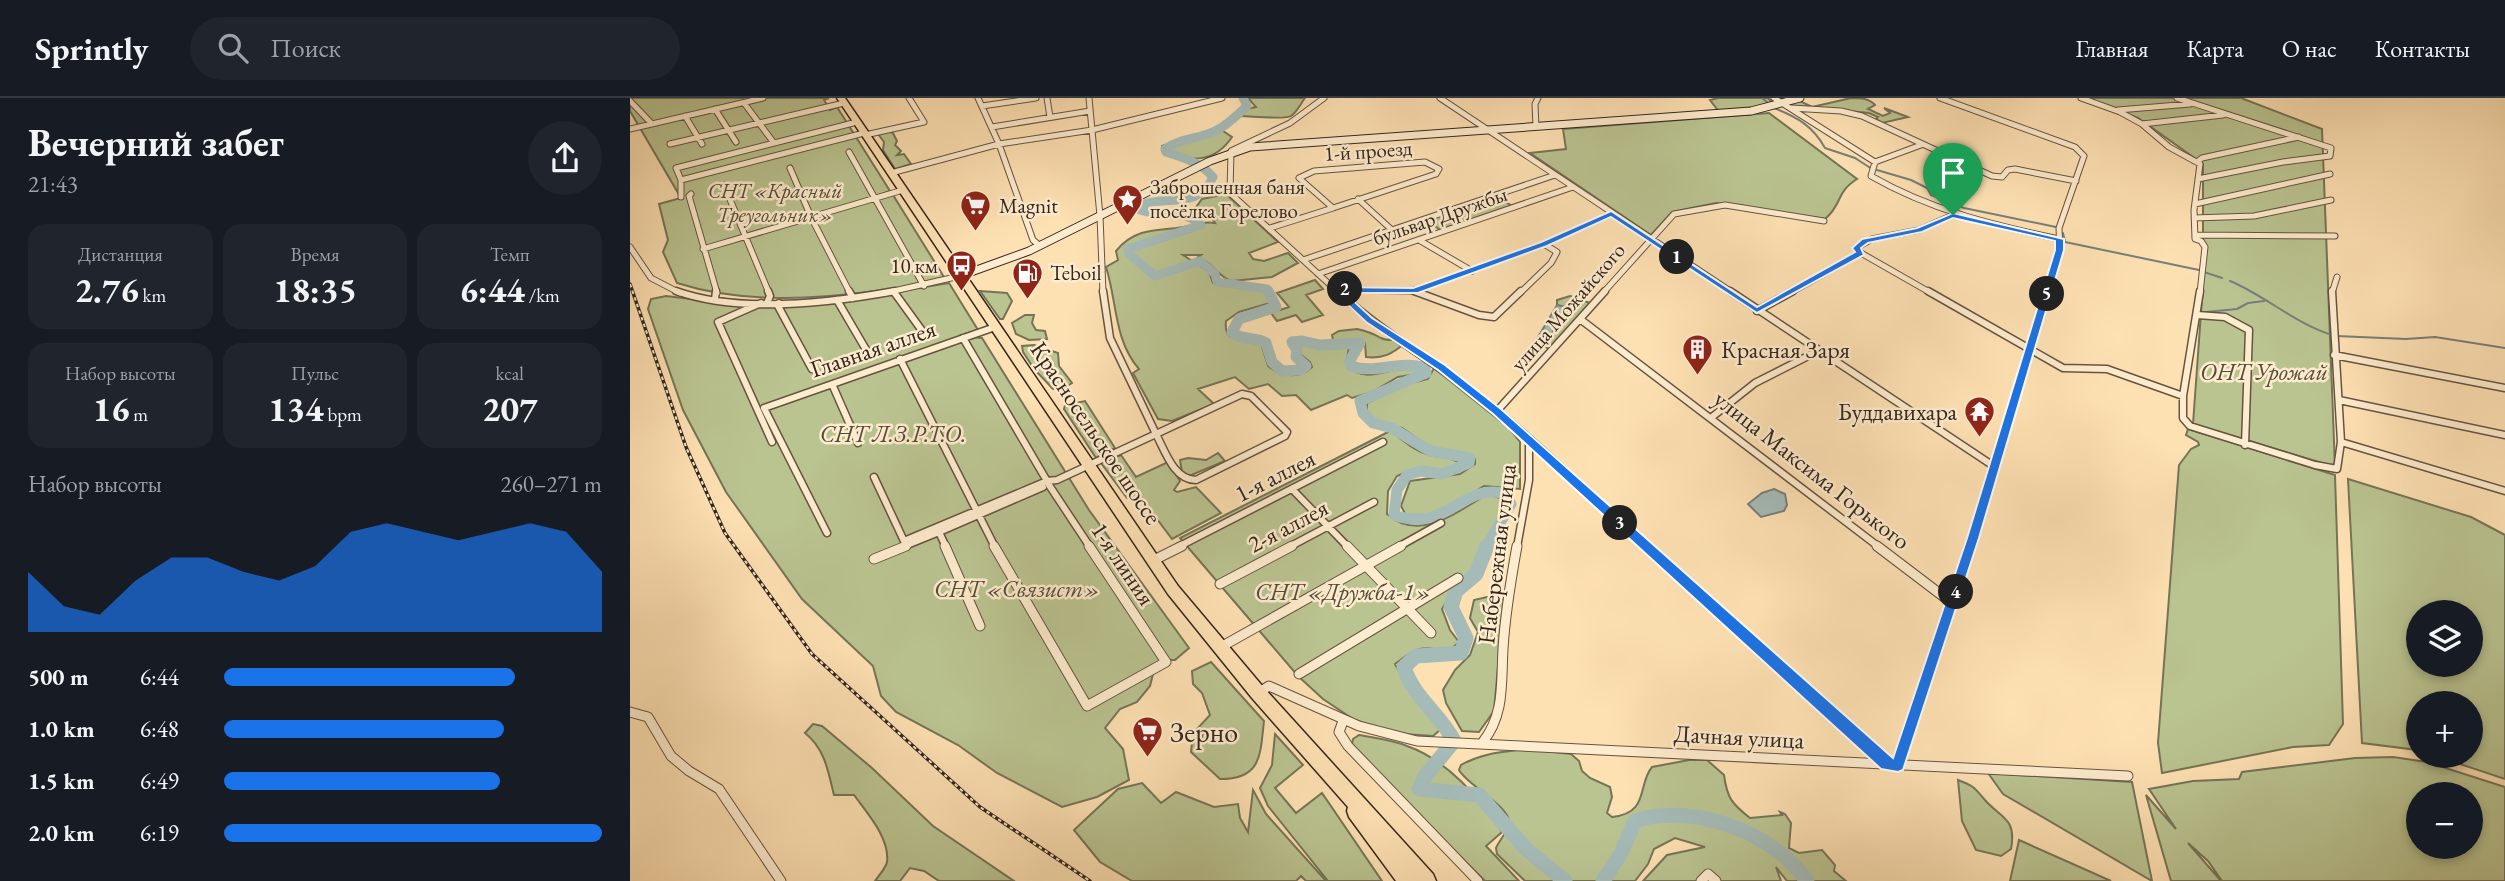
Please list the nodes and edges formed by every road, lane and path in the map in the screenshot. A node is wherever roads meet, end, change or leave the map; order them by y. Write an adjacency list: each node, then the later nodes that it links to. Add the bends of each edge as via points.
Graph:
1 (763, 98): 18 (street)
2 (909, 98): 39 (street, via 924,122)
3 (978, 98): 21 (street)
4 (1036, 98): 21 (street)
5 (1047, 98): 28 (street)
6 (1089, 98): 25 (street)
7 (1222, 98): 37 (street)
8 (1324, 98): 50 (street, via 1290,123)
9 (1440, 98): 38 (street)
10 (1538, 98): 34 (street)
11 (1774, 98): 20 (street)
12 (1800, 98): 20 (street)
13 (1940, 98): 60 (street, via 2079,149 2084,156)
14 (2081, 98): 24 (street)
15 (2177, 98): 19 (street)
16 (842, 100): 29 (highway, Красносельское шоссе); 30 (street)
17 (630, 101): 31 (street)
18 (739, 101): 23 (street); 30 (street)
19 (2194, 103): 24 (street); 26 (street)
20 (1779, 105): 22 (street); 34 (street)
21 (982, 106): 33 (street)
22 (1788, 108): 49 (street, via 1855,113); 52 (street)
23 (715, 109): 27 (street); 36 (street)
24 (2118, 110): 32 (street)
25 (1090, 111): 28 (street); 37 (street)
26 (2228, 114): 32 (street); 41 (street)
27 (685, 116): 31 (street); 42 (street)
28 (1050, 117): 33 (street)
29 (857, 122): 39 (highway, Красносельское шоссе); 44 (street)
30 (758, 123): 36 (street); 44 (street)
31 (652, 124): 35 (street)
32 (2142, 124): 53 (street, via 2169,147)
33 (992, 127): 47 (street)
34 (1536, 127): 38 (street)
35 (630, 129)
36 (730, 130): 42 (street); 43 (street)
37 (1092, 130): 40 (street); 73 (street)
38 (1489, 131): 50 (street); 57 (street)
39 (865, 134): 55 (highway, Красносельское шоссе); 59 (street)
40 (1054, 136): 45 (street); 47 (street)
41 (2300, 137): 53 (street); 58 (street, via 2331,148 2330,156)
42 (698, 138): 46 (street); 48 (street)
43 (736, 142)
44 (774, 143): 59 (street, via 677,168)
45 (1054, 143)
46 (702, 144)
47 (999, 144): 55 (street); 86 (street, via 1033,240)
48 (670, 145)
49 (1921, 145): 52 (street); 60 (street, via 1992,176 2002,177 2015,169)
50 (1231, 151): 73 (street); 77 (street, Набережная улица, via 1230,193)
51 (849, 152): 66 (street)
52 (1875, 162): 72 (street, via 1871,176)
53 (2197, 162): 58 (street, via 2201,167)
54 (790, 168): 74 (street)
55 (891, 173): 63 (highway, Красносельское шоссе)
56 (2330, 174): 69 (street)
57 (1555, 175): 62 (street); 78 (street, бульвар Дружбы)
58 (2198, 179): 69 (street)
59 (681, 180): 65 (street)
60 (2076, 181): 83 (street)
61 (724, 185): 79 (street)
62 (1573, 187): 71 (street); 84 (street, бульвар Дружбы)
63 (903, 190): 66 (street); 93 (highway, Красносельское шоссе)
64 (691, 194): 88 (street)
65 (681, 197)
66 (874, 199): 74 (street); 95 (street)
67 (1359, 199): 70 (street, 1-й проезд); 70 (street, 1-й проезд, via 1436,174 1439,169 1424,162 1314,171 1299,177); 78 (street, 1-й проезд)
68 (2331, 200): 75 (street, via 2254,216)
69 (2195, 204): 75 (street)
70 (1333, 208): 77 (street, 1-й проезд)
71 (1611, 214): 82 (street); 85 (street)
72 (1953, 215): 83 (street); 89 (street, via 1919,230 1865,241 1856,248)
73 (1100, 216): 86 (street); 122 (street, via 1107,326)
74 (811, 217): 79 (street); 99 (street)
75 (2194, 218): 80 (street)
76 (1824, 221): 82 (street, улица Можайского, via 1717,205 1674,214)
77 (1270, 228): 90 (street, Набережная улица)
78 (1392, 230): 90 (street, бульвар Дружбы)
79 (746, 236): 88 (street); 102 (street, via 770,296)
80 (2196, 236): 81 (street); 105 (street, via 2205,247)
81 (2335, 236)
82 (1650, 238): 104 (street); 106 (street, улица Можайского)
83 (2059, 239): 111 (street, via 2060,250)
84 (1418, 240): 91 (street); 92 (street, бульвар Дружбы)
85 (1544, 244): 91 (street); 97 (street, via 1557,252 1551,263 1494,317 1479,316)
86 (1040, 246): 93 (street)
87 (630, 247): 100 (street, via 657,282)
88 (703, 248): 100 (street)
89 (1860, 253): 104 (street); 111 (street)
90 (1303, 260): 92 (street, Набережная улица)
91 (1472, 271): 97 (street)
92 (1318, 274): 96 (street, Набережная улица)
93 (960, 276): 95 (street); 107 (highway, Красносельское шоссе)
94 (2337, 277): 113 (street, via 2332,288)
95 (924, 286): 98 (street)
96 (1336, 290): 97 (street); 120 (street, Набережная улица, via 1369,320)
97 (1414, 291)
98 (894, 292): 99 (street); 108 (street)
99 (853, 298): 101 (street)
100 (715, 299): 102 (street)
101 (837, 300): 103 (street); 112 (street)
102 (764, 303): 103 (street); 124 (street, via 718,322)
103 (779, 303): 115 (street)
104 (1757, 311): 110 (street)
105 (2197, 315): 118 (street); 129 (street, via 2210,314 2249,330)
106 (1580, 319): 120 (street, улица Можайского); 121 (street, улица Максима Горького)
107 (995, 327): 109 (street, Главная аллея); 130 (highway, Красносельское шоссе)
108 (923, 332)
109 (962, 338): 114 (street, Главная аллея); 133 (street)
110 (1818, 351): 121 (street, via 1755,383); 131 (street)
111 (2031, 351): 118 (street, via 2068,369 2107,369); 131 (street)
112 (868, 353)
113 (2334, 355): 117 (street); 119 (street)
114 (900, 359): 116 (street, Главная аллея); 137 (street)
115 (812, 369)
116 (832, 384): 128 (street); 141 (street, Главная аллея, via 764,408)
117 (2505, 388)
118 (2183, 396): 129 (street, via 2183,418 2190,426)
119 (2339, 400): 123 (street); 127 (street)
120 (1497, 411): 126 (street, Набережная улица)
121 (1712, 417): 147 (street, улица Максима Горького)
122 (1155, 433): 122 (street, via 1247,394 1287,432 1196,480 1179,475); 130 (street)
123 (2505, 435)
124 (772, 442)
125 (1383, 442): 134 (street, 1-я аллея)
126 (1529, 442): 156 (street, Набережная улица, via 1529,480 1503,648 1501,704 1493,730); 157 (street)
127 (2341, 442): 129 (street, via 2337,469); 135 (street)
128 (858, 443)
129 (2245, 445)
130 (1087, 464): 133 (street); 143 (highway, Красносельское шоссе)
131 (1995, 467): 147 (street)
132 (874, 477): 137 (street, via 904,541)
133 (1048, 483): 137 (street); 137 (street, 1-я линия, via 1167,662 1087,706)
134 (1292, 489): 139 (street); 143 (street, 1-я аллея)
135 (2505, 491)
136 (1374, 502): 139 (street, 2-я аллея)
137 (977, 513): 140 (street)
138 (1441, 523): 144 (street)
139 (1328, 526): 144 (street); 146 (street, 2-я аллея)
140 (939, 532): 142 (street); 149 (street)
141 (827, 533)
142 (874, 559)
143 (1152, 561): 151 (highway, Красносельское шоссе)
144 (1366, 566): 148 (street); 151 (street)
145 (1458, 578): 148 (street)
146 (1220, 584)
147 (1952, 603): 158 (street)
148 (1408, 608): 150 (street); 152 (street)
149 (981, 626)
150 (1431, 633)
151 (1219, 648): 153 (highway, Красносельское шоссе)
152 (1299, 674)
153 (1258, 693): 155 (street, Дачная улица, via 1269,686); 160 (highway, Красносельское шоссе)
154 (630, 712): 161 (street, via 648,717 671,756 719,789)
155 (1343, 721): 156 (street, Дачная улица, via 1387,736); 164 (street, via 1340,737)
156 (1482, 743): 157 (street, Дачная улица)
157 (1886, 764): 158 (street, Дачная улица)
158 (1898, 765): 159 (street, Дачная улица)
159 (2128, 776)
160 (1335, 777): 162 (highway, Красносельское шоссе, via 1369,832); 163 (highway, Красносельское шоссе)
161 (781, 881)
162 (1408, 881)
163 (1426, 881)
164 (1478, 881)
165 (1701, 881): 166 (street, via 1708,874)
166 (1716, 881)

